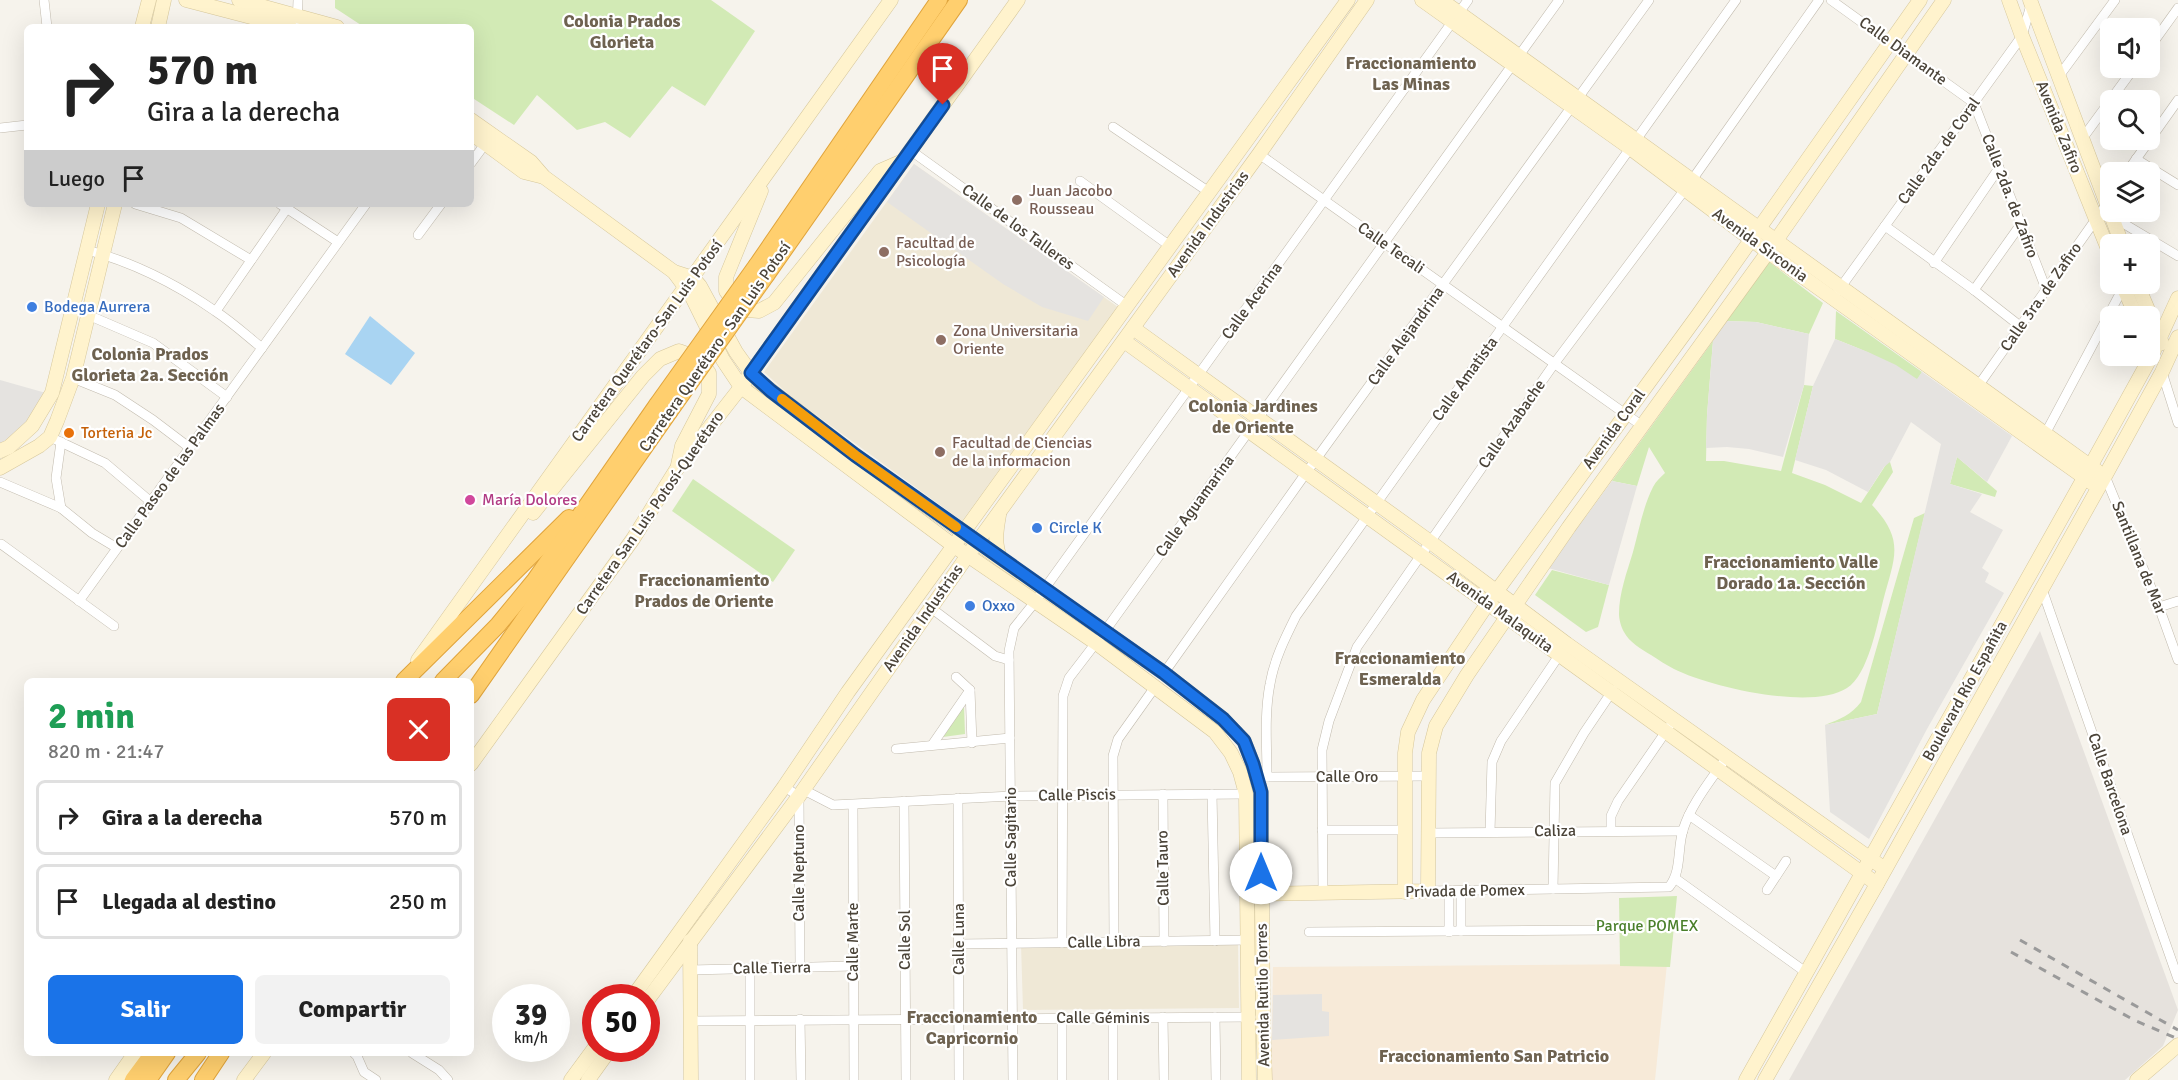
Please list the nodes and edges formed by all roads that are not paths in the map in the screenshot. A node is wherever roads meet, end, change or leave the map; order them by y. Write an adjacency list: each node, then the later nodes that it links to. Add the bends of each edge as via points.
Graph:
1 (44, 0): 29 (street)
2 (149, 0): 30 (main road)
3 (164, 0): 31 (main road)
4 (186, 0): 25 (main road)
5 (298, 0): 28 (street)
6 (891, 0): 59 (main road, Carretera Querétaro-San Luis Potosí)
7 (939, 0): 89 (highway, Carretera Querétaro - San Luis Potosí)
8 (959, 0): 89 (highway, Carretera Querétaro - San Luis Potosí)
9 (1018, 0): 53 (main road, Carretera San Luis Potosí-Querétaro)
10 (1348, 0): 63 (main road, Avenida Industrias)
11 (1367, 0): 52 (main road, Avenida Industrias)
12 (1422, 0): 27 (main road, Avenida Sirconia)
13 (1441, 0): 27 (main road, Avenida Sirconia)
14 (1468, 0): 27 (street, Calle Acerina)
15 (1559, 0): 36 (street, Calle Aguamarina)
16 (1649, 0): 40 (street, Calle Alejandrina)
17 (1736, 0): 51 (street, Calle Amatista)
18 (1819, 0): 61 (street, Calle Azabache)
19 (1831, 0): 34 (street, Calle Diamante)
20 (1920, 0): 34 (main road, Avenida Coral)
21 (1944, 0): 35 (main road, Avenida Coral)
22 (2010, 0): 33 (main road, Avenida Zafiro)
23 (2115, 0): 37 (street)
24 (2032, 2): 33 (street, Calle 2da. de Coral); 37 (main road, Avenida Zafiro)
25 (234, 4): 28 (main road)
26 (2178, 8): 32 (street)
27 (1456, 17): 36 (main road, Avenida Sirconia); 66 (street, Calle Acerina)
28 (295, 23)
29 (47, 24)
30 (143, 24)
31 (159, 24)
32 (2160, 33)
33 (2022, 36): 41 (street, Calle 2da. de Coral); 65 (main road, Avenida Zafiro)
34 (1889, 42): 35 (street, Calle Diamante); 78 (main road, Avenida Coral)
35 (1906, 54): 41 (street, Calle Diamante); 83 (main road, Avenida Coral)
36 (1516, 60): 40 (main road, Avenida Sirconia); 81 (street, Calle Aguamarina)
37 (2058, 76): 49 (main road, Avenida Zafiro)
38 (2127, 78): 49 (street)
39 (2178, 100): 42 (street)
40 (1574, 102): 51 (main road, Avenida Sirconia); 91 (street, Calle Alejandrina)
41 (1974, 103): 58 (street, Calle 2da. de Zafiro); 77 (street, Calle 2da. de Coral)
42 (2168, 114): 43 (street); 56 (street)
43 (2178, 121)
44 (474, 123): 54 (main road)
45 (24, 125): 47 (street)
46 (1113, 127): 63 (street)
47 (0, 128)
48 (474, 135): 50 (main road)
49 (2082, 139): 64 (main road, Avenida Zafiro)
50 (485, 144): 54 (main road); 55 (street)
51 (1633, 144): 61 (main road, Avenida Sirconia); 100 (street, Calle Amatista)
52 (1259, 154): 66 (street, Calle Tecali); 102 (main road, Avenida Industrias)
53 (907, 155): 59 (main road, via 880,171 774,303 759,311 747,310 726,291 726,277); 97 (street, Calle de los Talleres); 113 (main road, Carretera San Luis Potosí-Querétaro)
54 (514, 158): 90 (main road)
55 (474, 159)
56 (2136, 159): 57 (street); 62 (street)
57 (2134, 162)
58 (2000, 168): 76 (street, Calle 2da. de Zafiro); 88 (street)
59 (768, 172): 90 (main road, Carretera Querétaro-San Luis Potosí)
60 (1080, 181): 82 (street)
61 (1688, 185): 78 (main road, Avenida Sirconia); 109 (street, Calle Azabache)
62 (2178, 185)
63 (1209, 192): 82 (main road, Avenida Industrias)
64 (2100, 192)
65 (2100, 197)
66 (1324, 200): 81 (street, Calle Tecali); 114 (street, Calle Acerina)
67 (97, 207): 84 (main road)
68 (114, 207): 85 (main road)
69 (145, 207): 87 (street, via 181,218)
70 (285, 207): 87 (street)
71 (289, 207): 80 (street)
72 (364, 207): 80 (street, Calle Paseo de las Palmas)
73 (439, 207): 79 (street)
74 (2100, 217): 92 (street, Calle 3ra. de Zafiro)
75 (2126, 222): 86 (street)
76 (2021, 224): 92 (street, Calle 2da. de Zafiro); 93 (street)
77 (1884, 226): 88 (street); 94 (street, Calle 2da. de Coral)
78 (1755, 234): 83 (main road, Avenida Sirconia); 121 (main road, Avenida Coral)
79 (418, 235)
80 (338, 242): 106 (street, Calle Paseo de las Palmas)
81 (1384, 243): 91 (street, Calle Tecali); 122 (street, Calle Aguamarina)
82 (1170, 246): 97 (main road, Avenida Industrias)
83 (1772, 246): 94 (main road, Avenida Sirconia); 124 (main road, Avenida Coral)
84 (87, 250): 85 (street); 130 (main road, via 52,393 32,426)
85 (103, 254): 98 (street, via 158,277); 99 (main road)
86 (2178, 256)
87 (251, 260): 98 (street)
88 (1934, 263): 93 (street)
89 (762, 270): 120 (highway, Carretera Querétaro - San Luis Potosí, bridge)
90 (690, 283): 113 (main road, Avenida Rutilo Torres, via 700,286); 116 (main road, Avenida Rutilo Torres, via 723,360); 144 (main road, Carretera Querétaro-San Luis Potosí)
91 (1444, 285): 100 (street, Calle Tecali); 129 (street, Calle Alejandrina)
92 (2046, 289): 101 (street, Calle 3ra. de Zafiro)
93 (1974, 290): 101 (street)
94 (1837, 292): 118 (main road, Avenida Sirconia)
95 (2122, 294): 127 (street)
96 (2178, 298): 103 (main road, Boulevard Río Españita)
97 (1126, 305): 145 (main road, Avenida Industrias)
98 (216, 311): 106 (street)
99 (88, 315): 115 (main road); 119 (street, via 153,343)
100 (1502, 327): 109 (street, Calle Tecali); 138 (street, Calle Amatista)
101 (2020, 327): 118 (street, Calle 3ra. de Zafiro)
102 (1133, 328): 105 (main road, Avenida Industrias); 114 (main road, Avenida Malaquita)
103 (2160, 334)
104 (2178, 337): 108 (main road, Boulevard Río Españita)
105 (1124, 341): 117 (main road, Avenida Malaquita); 140 (main road, Avenida Industrias)
106 (262, 348): 119 (street, Calle Paseo de las Palmas)
107 (2160, 350): 108 (main road)
108 (2170, 354): 112 (main road, Boulevard Río Españita)
109 (1554, 364): 121 (street, Calle Tecali); 146 (street, Calle Azabache)
110 (2143, 366): 133 (main road, Boulevard Río Españita)
111 (2160, 366): 112 (main road)
112 (2162, 372): 123 (street); 135 (main road, Boulevard Río Españita)
113 (751, 373): 116 (main road, Carretera San Luis Potosí-Querétaro); 145 (main road, Avenida Rutilo Torres, via 855,455)
114 (1198, 375): 117 (street, Calle Acerina); 122 (main road, Avenida Malaquita)
115 (73, 378): 126 (main road); 128 (street, via 115,395)
116 (741, 387): 131 (main road, Carretera San Luis Potosí-Querétaro); 149 (main road, Avenida Rutilo Torres)
117 (1189, 389): 125 (main road, Avenida Malaquita); 157 (street, Calle Acerina)
118 (1974, 391): 127 (main road, Avenida Sirconia)
119 (227, 396): 128 (street, Calle Paseo de las Palmas)
120 (663, 408): 136 (highway, Carretera Querétaro - San Luis Potosí); 172 (highway, Carretera Querétaro - San Luis Potosí)
121 (1625, 414): 124 (street, Calle Tecali); 142 (main road, Avenida Coral)
122 (1258, 418): 125 (street, Calle Aguamarina); 129 (main road, Avenida Malaquita)
123 (2178, 423)
124 (1641, 425): 143 (main road, Avenida Coral)
125 (1249, 431): 132 (main road, Avenida Malaquita); 166 (street, Calle Aguamarina)
126 (55, 439): 130 (main road, via 26,455); 137 (street, via 105,463); 139 (street)
127 (2042, 440): 133 (main road, Avenida Sirconia)
128 (190, 448): 137 (street, Calle Paseo de las Palmas)
129 (1316, 459): 132 (street, Calle Alejandrina); 138 (main road, Avenida Malaquita)
130 (1, 461)
131 (676, 470): 144 (main road, via 682,446 709,393 710,373 698,357 679,351 660,359 643,376 527,521); 187 (main road, Carretera San Luis Potosí-Querétaro, via 633,538)
132 (1306, 473): 141 (main road, Avenida Malaquita); 171 (street, Calle Alejandrina)
133 (2087, 473): 135 (main road, Avenida Sirconia); 212 (main road, Boulevard Río Españita)
134 (0, 482): 139 (street)
135 (2105, 484): 156 (main road, Boulevard Río Españita); 162 (street, Santillana de Mar)
136 (599, 488): 175 (highway); 176 (highway, Carretera Querétaro - San Luis Potosí, via 535,580)
137 (151, 502): 150 (street, Calle Paseo de las Palmas)
138 (1376, 503): 141 (street, Calle Amatista); 146 (main road, Avenida Malaquita)
139 (61, 508): 150 (street)
140 (1000, 510): 147 (main road, Avenida Industrias); 153 (main road, via 996,549)
141 (1366, 516): 152 (main road, Avenida Malaquita); 192 (street, Calle Amatista, via 1296,616 1280,648 1270,683)
142 (1551, 516): 143 (main road); 158 (main road, Avenida Coral)
143 (1569, 527): 164 (main road, Avenida Coral)
144 (509, 533): 174 (main road, Carretera Querétaro-San Luis Potosí)
145 (964, 533): 147 (main road, Avenida Rutilo Torres); 149 (main road, Avenida Industrias)
146 (1429, 541): 152 (street, Calle Azabache); 158 (main road, Avenida Malaquita)
147 (977, 542): 151 (main road, Avenida Industrias); 153 (main road, Avenida Rutilo Torres)
148 (2, 544): 159 (street)
149 (954, 546): 151 (main road, Avenida Rutilo Torres); 193 (main road, Avenida Industrias)
150 (117, 548): 159 (street, Calle Paseo de las Palmas)
151 (968, 555): 154 (main road, Avenida Rutilo Torres); 155 (main road, Avenida Industrias)
152 (1420, 555): 158 (main road, Avenida Malaquita); 191 (street, Calle Azabache, via 1357,647 1329,722 1322,750)
153 (1001, 560): 157 (main road, Avenida Rutilo Torres)
154 (990, 570): 155 (main road, via 970,570); 161 (main road, Avenida Rutilo Torres)
155 (950, 580): 163 (main road, Avenida Industrias)
156 (2042, 589): 214 (main road, Boulevard Río Españita); 247 (street, Calle Barcelona)
157 (1044, 590): 161 (street, Calle Acerina); 166 (main road, Avenida Rutilo Torres)
158 (1492, 598): 164 (main road, Avenida Malaquita); 189 (main road, Avenida Coral, via 1423,700 1408,732)
159 (79, 601): 165 (street)
160 (2178, 601): 162 (street)
161 (1035, 602): 167 (main road, Avenida Rutilo Torres); 169 (street, Calle Sagitario, via 1014,628)
162 (2159, 607): 170 (street, Santillana de Mar)
163 (931, 608): 169 (street, via 995,656); 194 (main road, Avenida Industrias)
164 (1511, 611): 168 (main road, Avenida Malaquita); 190 (main road, Avenida Coral, via 1436,726)
165 (114, 626)
166 (1105, 631): 167 (street, Calle Aguamarina); 171 (main road, Avenida Rutilo Torres)
167 (1096, 643): 177 (main road, Avenida Rutilo Torres); 197 (street, Calle Aguamarina, via 1069,678 1063,696)
168 (1563, 649): 178 (main road, Avenida Malaquita); 210 (street, via 1501,741 1492,762)
169 (1009, 660): 183 (street, Calle Sagitario)
170 (2178, 660)
171 (1164, 673): 192 (main road, Avenida Rutilo Torres, via 1223,719 1244,741)
172 (484, 675): 179 (highway, Carretera Querétaro - San Luis Potosí); 181 (highway)
173 (956, 677): 180 (street)
174 (406, 678)
175 (407, 678)
176 (446, 678)
177 (1155, 687): 196 (main road, Avenida Rutilo Torres, via 1215,732 1231,753); 198 (street, via 1118,739 1113,756)
178 (1616, 687): 182 (main road, Avenida Malaquita); 207 (street, via 1555,783)
179 (474, 690)
180 (969, 690): 184 (street); 185 (street)
181 (474, 700)
182 (1670, 726): 188 (main road, Avenida Malaquita); 208 (street, via 1618,801 1611,816)
183 (1010, 738): 184 (street); 200 (street, Calle Sagitario)
184 (972, 743): 185 (street)
185 (932, 745): 186 (street)
186 (896, 749)
187 (474, 760)
188 (1723, 764): 204 (street); 212 (main road, Avenida Malaquita); 215 (main road, Avenida Malaquita)
189 (1404, 776): 190 (street, Calle Oro); 191 (street, Calle Oro); 206 (main road, Avenida Coral)
190 (1428, 776): 211 (main road, Avenida Coral)
191 (1322, 777): 192 (street, Calle Oro); 205 (street, Calle Azabache)
192 (1263, 779): 226 (main road, Avenida Rutilo Torres)
193 (784, 787): 194 (street); 227 (main road, Avenida Industrias)
194 (801, 793): 203 (street, Calle Piscis, via 833,805); 228 (main road, Avenida Industrias); 243 (street, Calle Neptuno)
195 (1212, 794): 196 (street, Calle Piscis); 199 (street, Calle Piscis); 235 (street)
196 (1246, 794): 234 (main road, Avenida Rutilo Torres)
197 (1063, 795): 198 (street, Calle Piscis); 200 (street, Calle Piscis); 238 (street, Calle Aguamarina)
198 (1112, 795): 199 (street, Calle Piscis); 236 (street)
199 (1162, 795): 237 (street, Calle Tauro)
200 (1012, 796): 201 (street, Calle Piscis); 241 (street, Calle Sagitario)
201 (958, 798): 202 (street, Calle Piscis); 240 (street, Calle Luna)
202 (903, 801): 203 (street, Calle Piscis); 259 (street, Calle Sol)
203 (853, 805): 242 (street, Calle Marte)
204 (1689, 815): 209 (street); 216 (street)
205 (1322, 830): 206 (street); 225 (street, Calle Azabache)
206 (1404, 830): 224 (main road, Avenida Coral)
207 (1553, 831): 208 (street, Caliza); 210 (street, Caliza); 219 (street)
208 (1611, 831): 209 (street, Caliza)
209 (1683, 831): 217 (street)
210 (1490, 832): 211 (street, Caliza)
211 (1428, 833): 220 (main road, Avenida Coral)
212 (1872, 860): 214 (main road, Avenida Malaquita); 215 (main road, Boulevard Río Españita)
213 (1786, 861): 216 (street)
214 (1885, 869): 218 (main road, Boulevard Río Españita)
215 (1863, 874): 218 (main road, Avenida Malaquita); 246 (main road, Boulevard Río Españita)
216 (1776, 876): 223 (street)
217 (1676, 879): 219 (street, Privada de Pomex, via 1669,887); 246 (street)
218 (1877, 884): 299 (main road, Boulevard Río Españita)
219 (1553, 889): 222 (street, Privada de Pomex)
220 (1428, 891): 221 (street, Privada de Pomex); 224 (main road, Privada de Pomex)
221 (1449, 891): 222 (street, Privada de Pomex); 233 (street)
222 (1461, 891): 231 (street)
223 (1767, 891)
224 (1405, 892): 225 (main road, Privada de Pomex)
225 (1323, 893): 226 (main road, Privada de Pomex)
226 (1261, 894): 250 (main road, Avenida Rutilo Torres)
227 (702, 902): 228 (main road); 229 (main road, Avenida Industrias)
228 (714, 912): 239 (main road, Avenida Industrias)
229 (689, 920): 239 (main road); 248 (main road, Avenida Industrias)
230 (1612, 930): 231 (street)
231 (1461, 931): 233 (street)
232 (1309, 932): 233 (street)
233 (1449, 932)
234 (1248, 940): 235 (street, Calle Libra); 254 (main road, Avenida Rutilo Torres)
235 (1215, 941): 237 (street, Calle Libra)
236 (1114, 942): 237 (street, Calle Libra); 238 (street, Calle Libra)
237 (1164, 942)
238 (1062, 943): 241 (street, Calle Libra)
239 (690, 944): 245 (main road); 249 (main road, Avenida Industrias)
240 (959, 944): 241 (street, Calle Libra); 260 (street, Calle Luna)
241 (1012, 944): 255 (street, Calle Sagitario)
242 (853, 966): 243 (street, Calle Tierra); 258 (street, Calle Marte)
243 (800, 967): 244 (street, Calle Tierra)
244 (750, 968): 245 (street, Calle Tierra); 261 (street)
245 (690, 970): 262 (main road)
246 (1807, 973): 298 (main road, Boulevard Río Españita)
247 (2178, 979)
248 (642, 984)
249 (660, 984)
250 (1263, 1016): 254 (street, Calle Géminis); 297 (main road, Avenida Rutilo Torres)
251 (1113, 1017): 252 (street, Calle Géminis); 256 (street, Calle Géminis); 293 (street)
252 (1163, 1017): 253 (street, Calle Géminis); 294 (street)
253 (1215, 1017): 254 (street, Calle Géminis); 295 (street)
254 (1248, 1017): 296 (main road, Avenida Rutilo Torres)
255 (1013, 1018): 256 (street, Calle Géminis); 260 (street, Calle Géminis); 291 (street, Calle Sagitario)
256 (1062, 1018): 292 (street)
257 (800, 1019): 258 (street, Calle Géminis); 261 (street, Calle Géminis); 287 (street)
258 (853, 1019): 259 (street, Calle Géminis); 288 (street, Calle Marte)
259 (905, 1019): 260 (street, Calle Géminis); 289 (street, Calle Sol)
260 (959, 1019): 290 (street, Calle Luna)
261 (749, 1020): 262 (street, Calle Géminis); 286 (street)
262 (690, 1021): 285 (main road)
263 (2178, 1045): 300 (main road)
264 (133, 1056): 276 (main road)
265 (151, 1056): 277 (highway)
266 (165, 1056): 278 (highway)
267 (196, 1056): 279 (highway)
268 (219, 1056): 275 (highway)
269 (262, 1056): 280 (main road)
270 (357, 1056): 281 (street, via 364,1072)
271 (417, 1056): 282 (street)
272 (584, 1062): 283 (main road)
273 (588, 1062): 284 (main road)
274 (600, 1062): 284 (main road)
275 (203, 1079)
276 (116, 1080)
277 (133, 1080)
278 (148, 1080)
279 (176, 1080)
280 (244, 1080)
281 (376, 1080)
282 (448, 1080)
283 (571, 1080)
284 (586, 1080)
285 (691, 1080)
286 (750, 1080)
287 (801, 1080)
288 (854, 1080)
289 (906, 1080)
290 (960, 1080)
291 (1012, 1080)
292 (1062, 1080)
293 (1113, 1080)
294 (1164, 1080)
295 (1216, 1080)
296 (1250, 1080)
297 (1265, 1080)
298 (1746, 1080)
299 (1765, 1080)
300 (2137, 1080)

